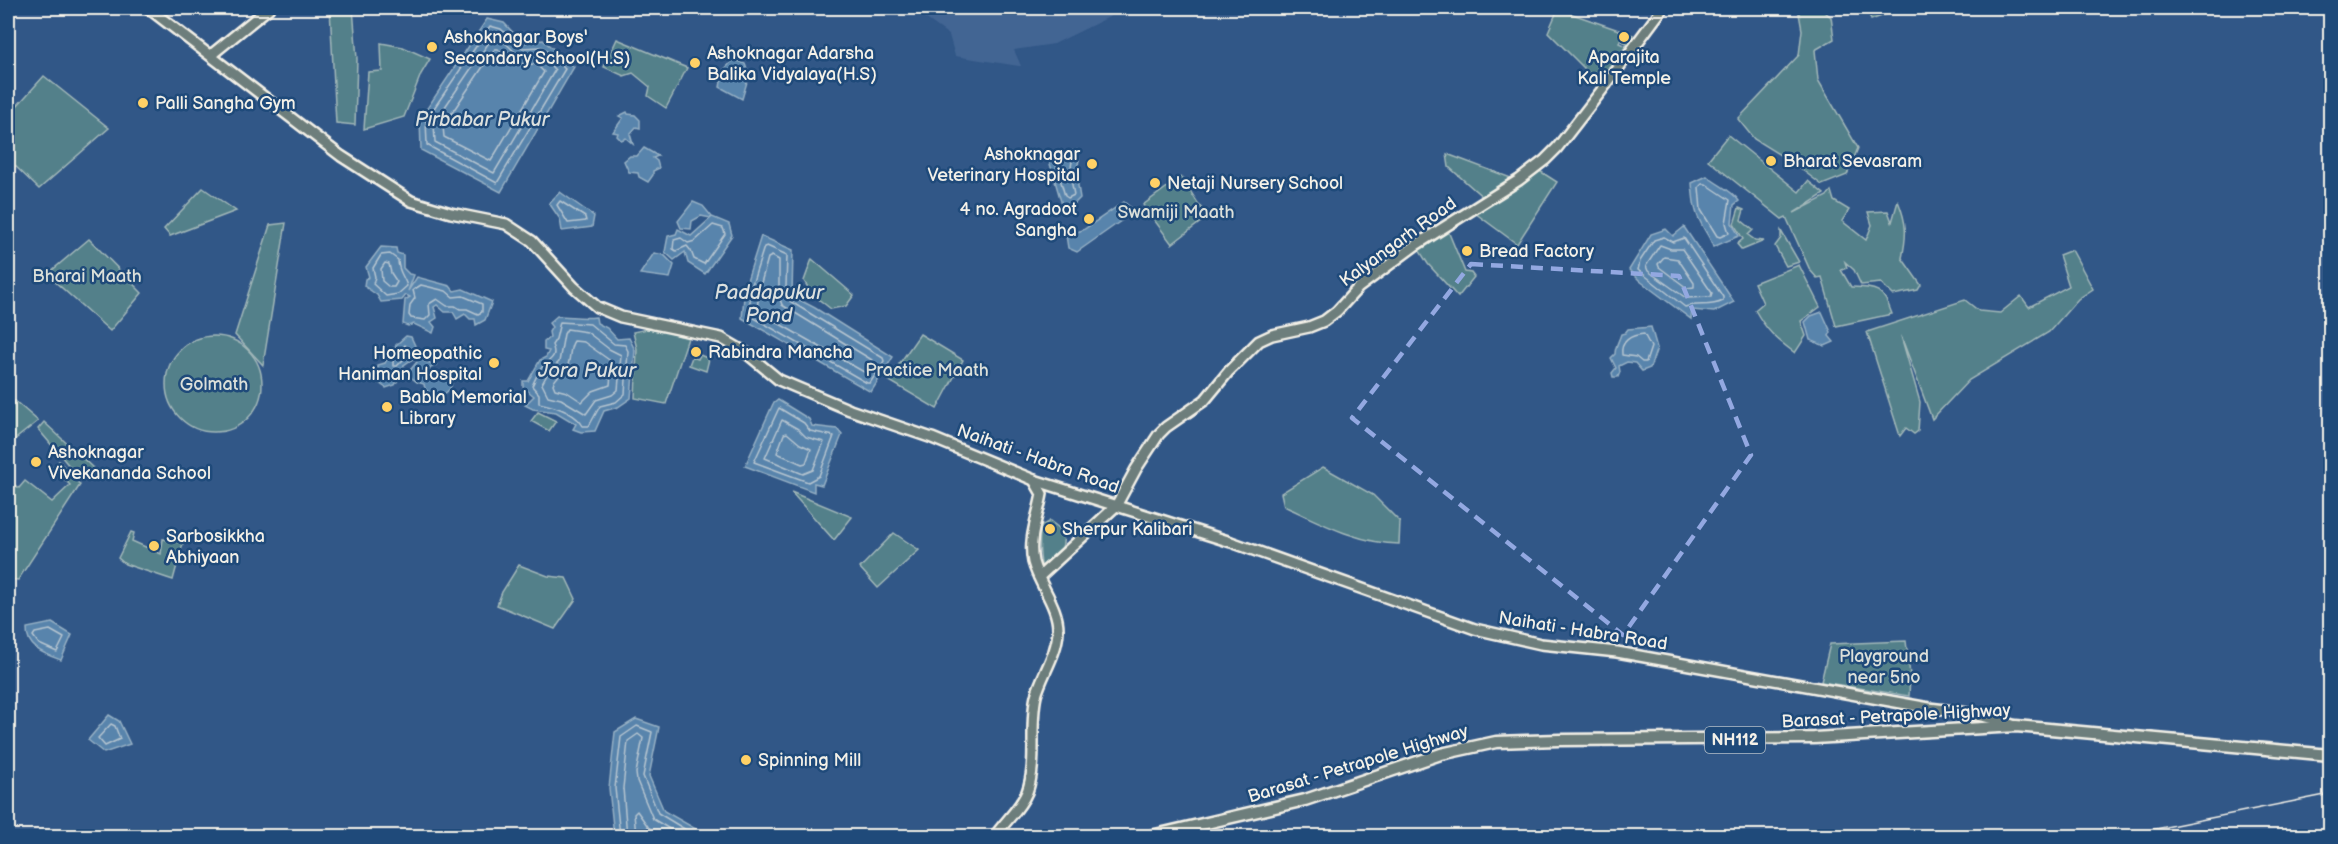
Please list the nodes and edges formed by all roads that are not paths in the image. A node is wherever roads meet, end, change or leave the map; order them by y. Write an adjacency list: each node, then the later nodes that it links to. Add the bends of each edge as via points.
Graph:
1 (148, 8): 4 (main road, Naihati - Habra Road)
2 (269, 8): 4 (main road)
3 (1663, 8): 6 (main road, Kalyangarh Road, via 1545,160 1416,245 1358,288 1324,321 1258,341 1198,406 1159,434)
4 (211, 55): 5 (main road, Naihati - Habra Road, via 341,156 411,201 500,222 524,235 597,307 618,316 721,339 746,352 779,380 799,389)
5 (1035, 480): 6 (main road, Naihati - Habra Road); 7 (main road, via 1042,494 1033,526 1032,550)
6 (1116, 506): 7 (main road, Kalyangarh Road); 8 (main road, Naihati - Habra Road, via 1231,542 1475,629 1541,644 1617,652 1974,714)
7 (1039, 577): 10 (main road, via 1058,624 1057,642 1037,694 1030,783)
8 (2016, 726): 9 (highway, Barasat - Petrapole Highway / NH112); 11 (highway, Barasat - Petrapole Highway / NH112, via 1832,737 1485,744 1441,754 1305,800)
9 (2331, 755)
10 (995, 837)
11 (1151, 837)

